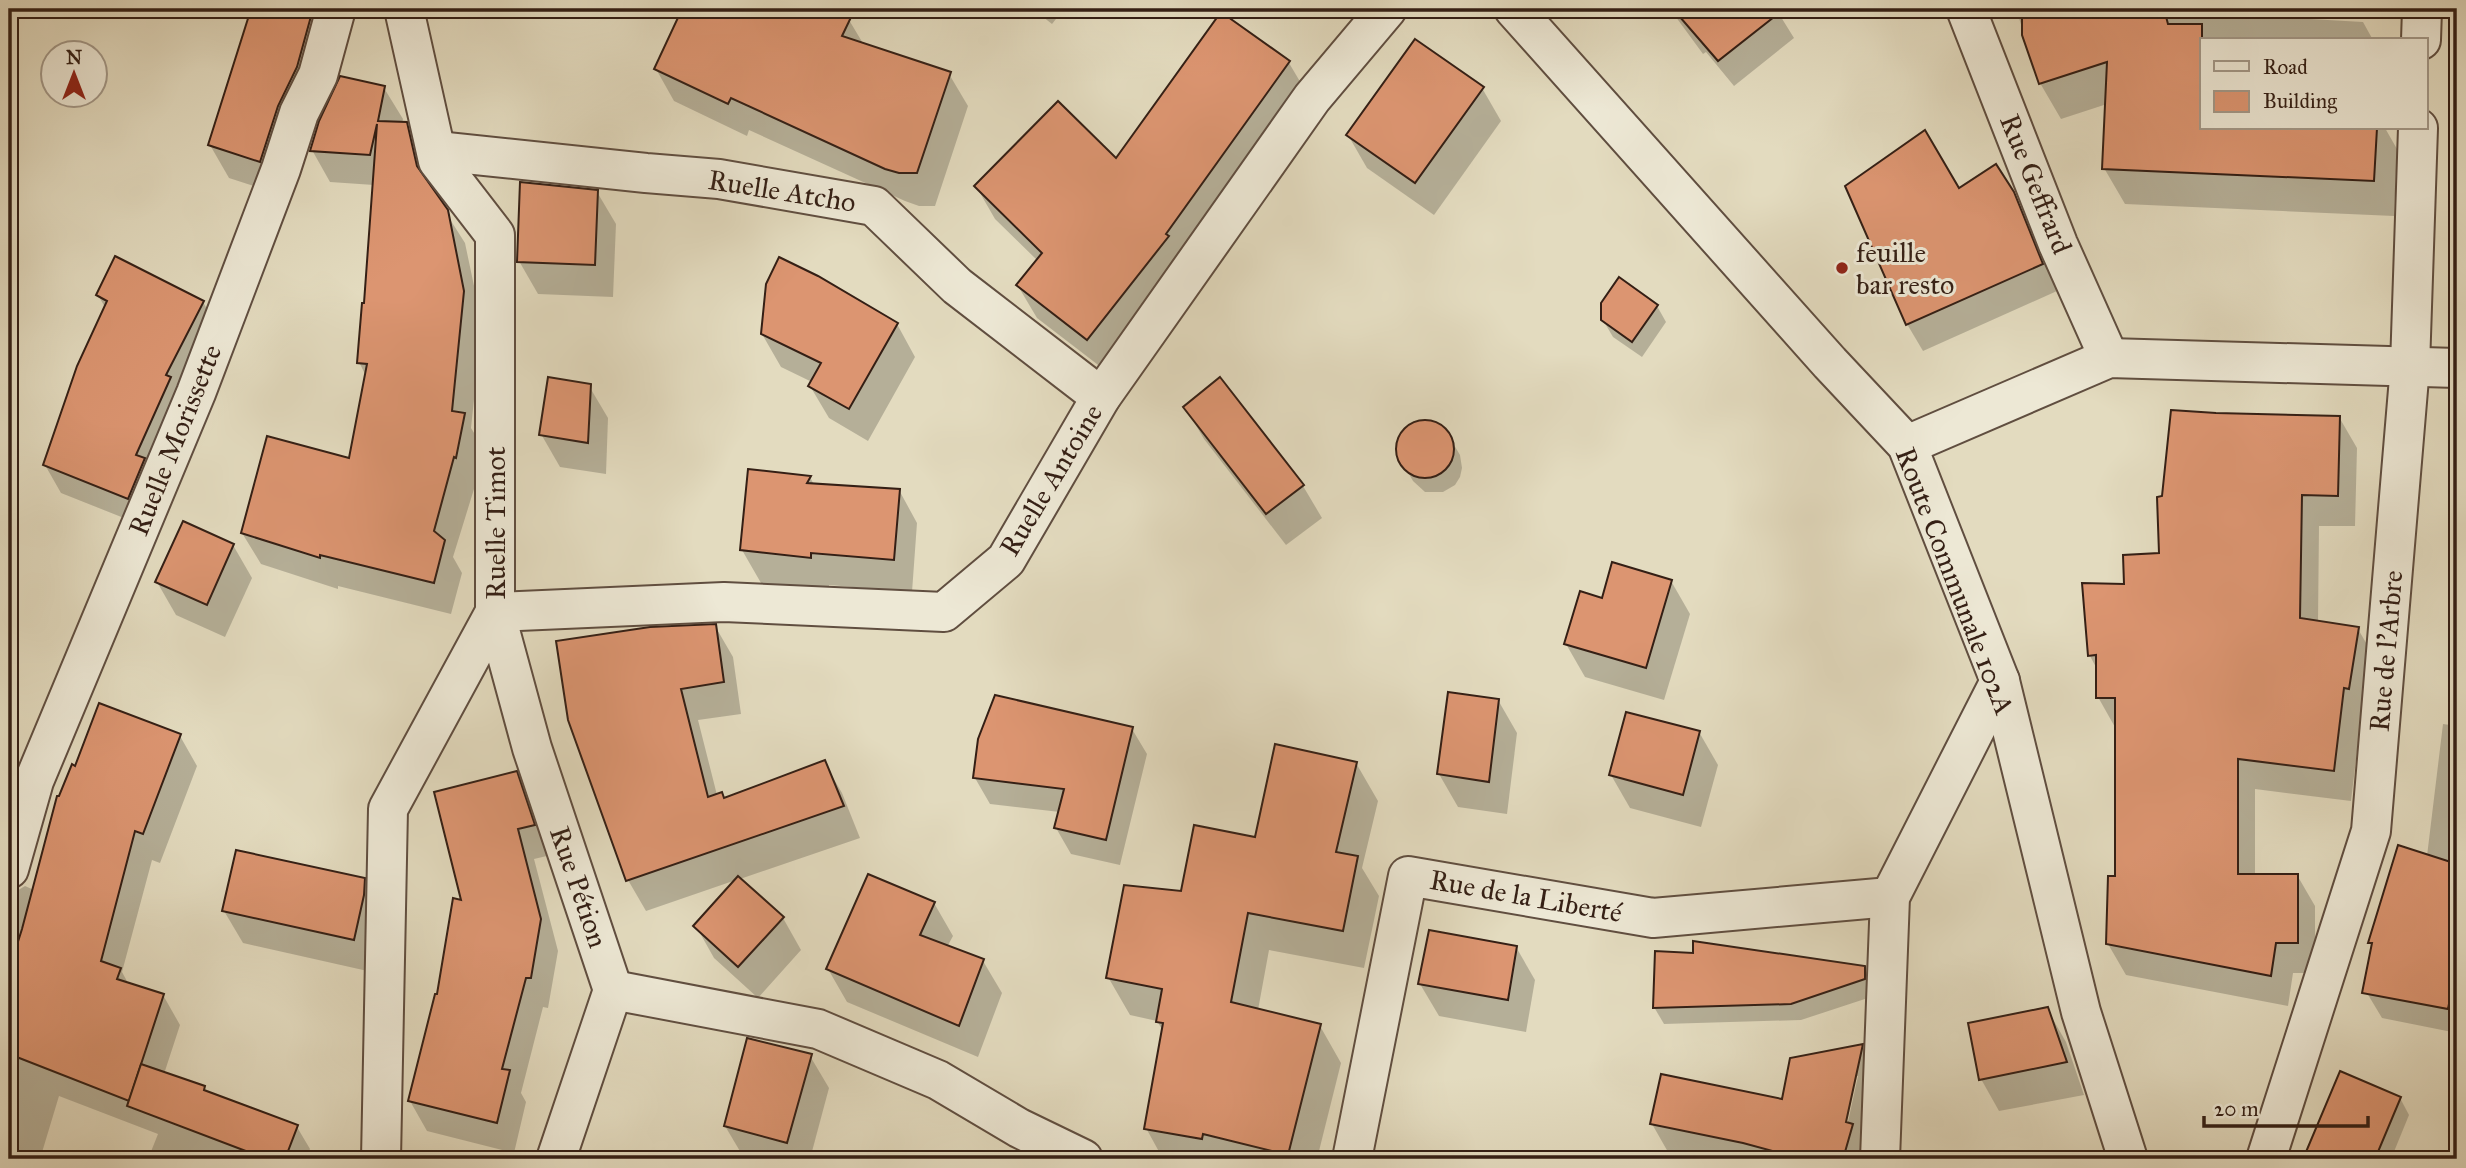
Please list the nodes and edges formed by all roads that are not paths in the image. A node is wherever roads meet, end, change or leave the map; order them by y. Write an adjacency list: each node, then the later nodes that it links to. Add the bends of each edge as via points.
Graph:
1 (336, 9): 17 (street, Ruelle Morissette, via 318,75 299,113 196,393 34,781)
2 (404, 9): 9 (street, Ruelle Timot)
3 (1387, 9): 13 (street, Ruelle Antoine, via 1312,98)
4 (1514, 9): 14 (street, Route Communale 102A)
5 (1966, 9): 10 (street, Rue Geffrard)
6 (2422, 9): 7 (street)
7 (2421, 38)
8 (2418, 130): 11 (street, Rue de l'Arbre)
9 (437, 151): 13 (street, Ruelle Atcho, via 719,179 874,206 957,286); 15 (street, Ruelle Timot, via 438,161 495,235)
10 (2109, 358): 11 (street); 14 (street)
11 (2410, 366): 12 (street); 26 (street, Rue de l'Arbre, via 2371,831)
12 (2457, 368)
13 (1101, 397): 15 (street, Ruelle Antoine, via 1006,559 944,612 724,602)
14 (1907, 445): 16 (street, Route Communale 102A)
15 (495, 612): 19 (street, Rue Pétion, via 532,748); 20 (street, Ruelle Timot, via 388,809)
16 (2000, 681): 18 (street); 25 (street, Route Communale 102A, via 2081,1012)
17 (9, 869)
18 (1890, 897): 23 (street, Rue de la Liberté, via 1653,918 1408,876); 24 (street)
19 (613, 990): 21 (street); 22 (street, via 818,1028 938,1080)
20 (381, 1159)
21 (556, 1159)
22 (1083, 1159)
23 (1352, 1159)
24 (1880, 1159)
25 (2128, 1159)
26 (2266, 1159)

